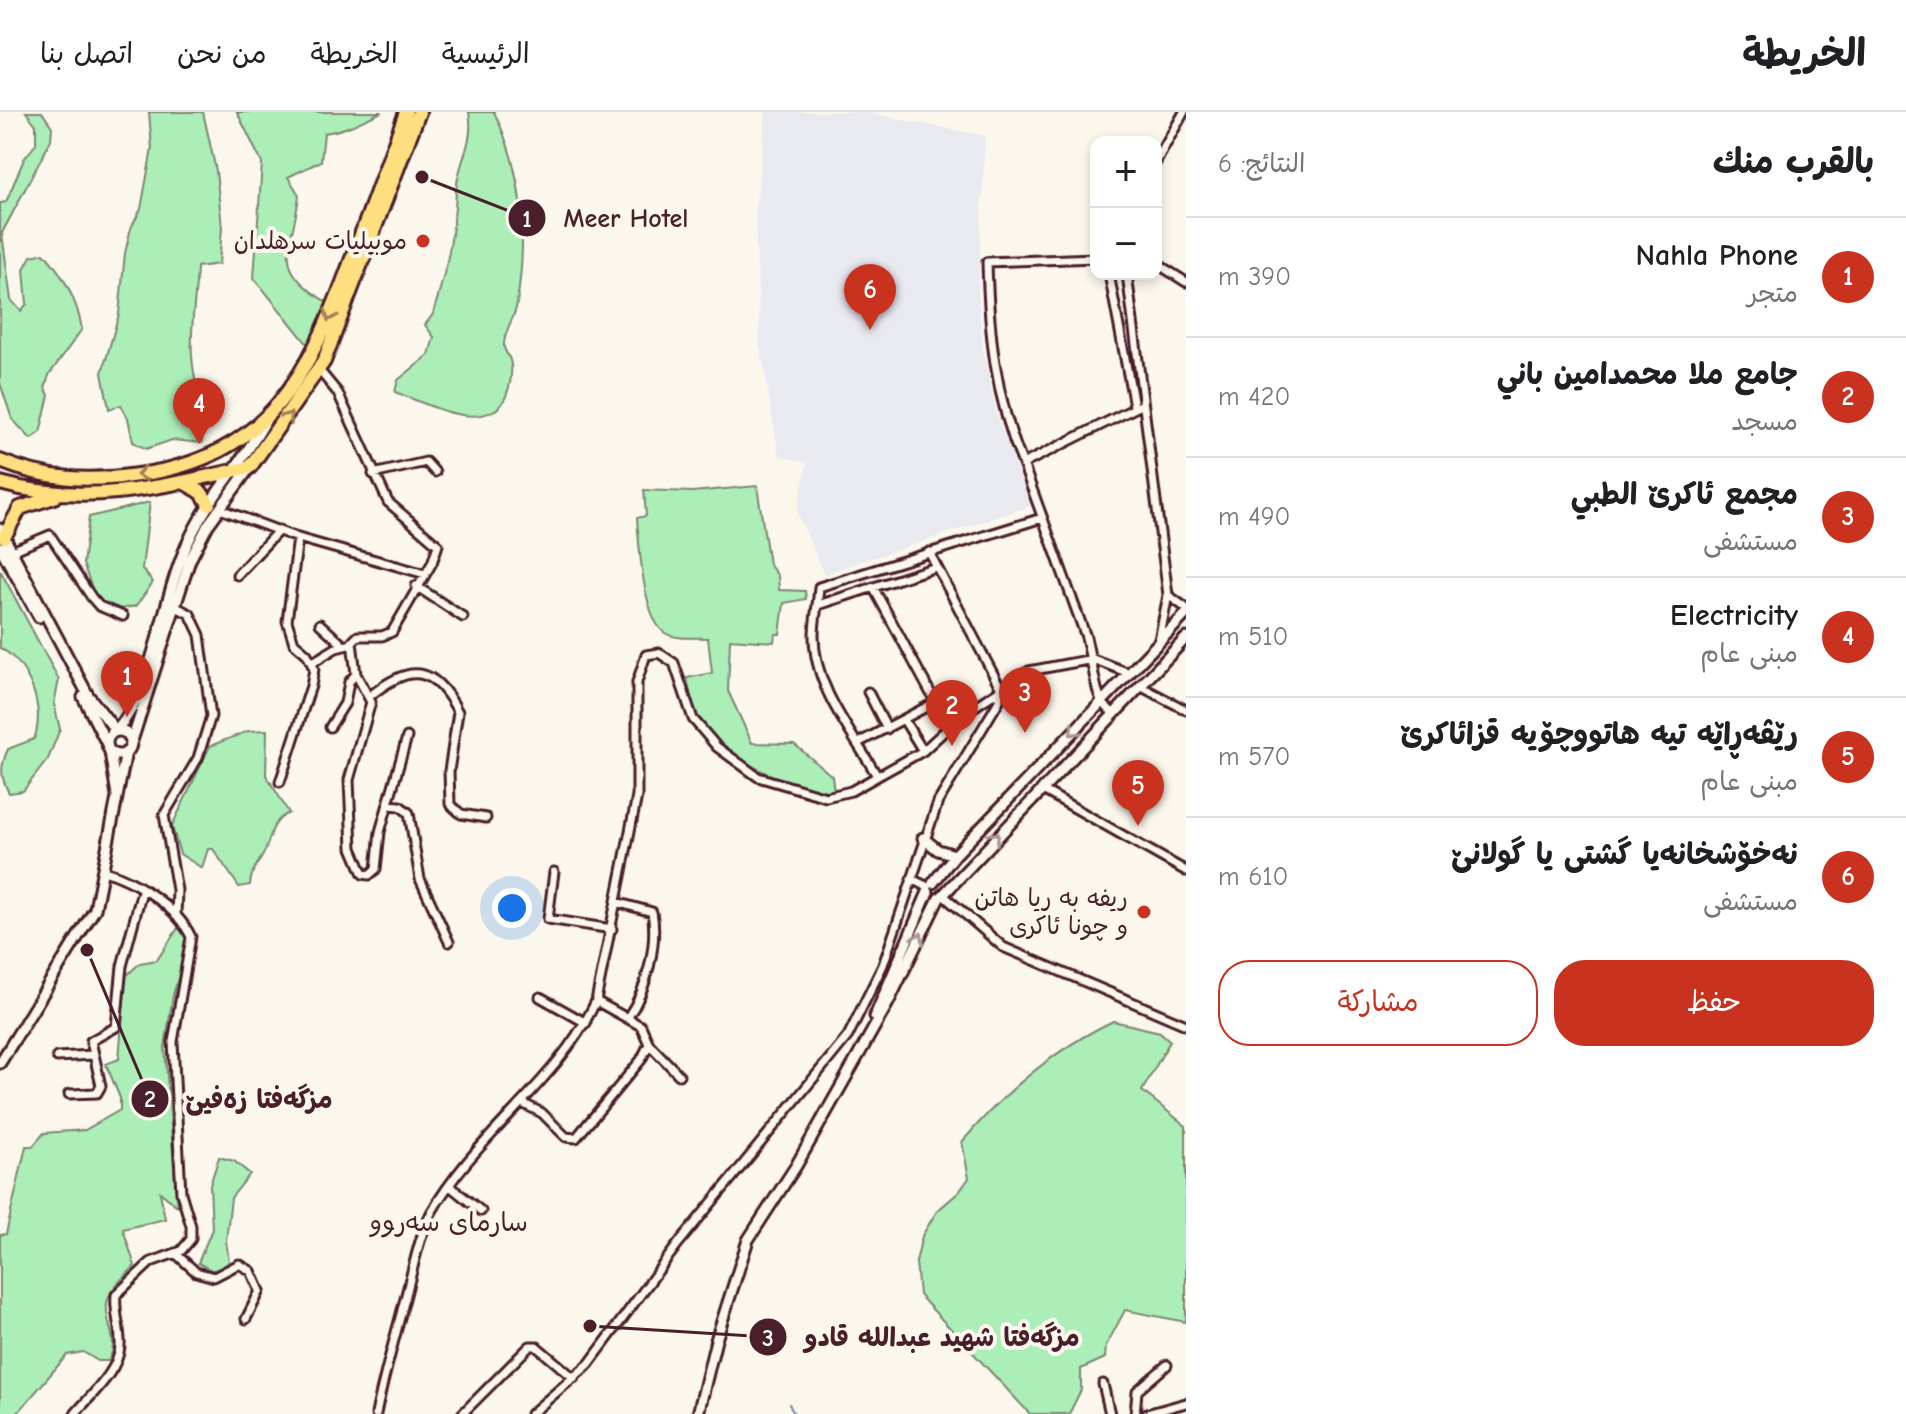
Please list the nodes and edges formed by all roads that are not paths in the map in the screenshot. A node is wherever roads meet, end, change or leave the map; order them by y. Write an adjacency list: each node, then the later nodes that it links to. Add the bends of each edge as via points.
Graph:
1 (406, 112): 12 (highway, one-way to 12, via 316,347)
2 (419, 112): 10 (highway)
3 (1184, 112): 4 (street)
4 (1162, 144)
5 (1090, 258): 15 (street, via 987,262 990,351 1008,429)
6 (1162, 267): 9 (street)
7 (1110, 280): 11 (street)
8 (1128, 280): 11 (street)
9 (1186, 282)
10 (319, 370): 16 (highway, one-way to 10); 18 (street, via 338,393)
11 (1139, 405): 15 (street); 34 (street)
12 (266, 420): 13 (highway); 16 (street)
13 (222, 451): 14 (highway, one-way to 14, via 159,471 101,480 65,479); 16 (highway)
14 (2, 463)
15 (1023, 464): 23 (street)
16 (241, 467): 19 (highway); 22 (street); 22 (street)
17 (435, 472): 18 (street, via 426,462)
18 (373, 474): 30 (street, via 393,508 436,541 436,554)
19 (183, 482): 21 (highway); 22 (highway)
20 (1, 485): 21 (highway)
21 (70, 496): 25 (highway, via 27,503)
22 (214, 506): 24 (street); 36 (street); 61 (street, via 177,566 133,709)
23 (1042, 518): 28 (street); 45 (street)
24 (279, 530): 26 (street); 31 (street)
25 (1, 537): 27 (street); 64 (street)
26 (298, 538): 30 (street); 46 (street, via 287,621 294,643)
27 (12, 551): 39 (street, via 50,535 99,606); 61 (street, via 88,695)
28 (929, 552): 29 (street); 35 (street, via 819,587)
29 (936, 567): 33 (street); 50 (street)
30 (425, 574): 32 (street)
31 (237, 575)
32 (416, 586): 40 (street); 44 (street, via 392,632 358,636)
33 (873, 587): 35 (street); 53 (street)
34 (1168, 595): 37 (street); 43 (street)
35 (818, 605): 63 (street, via 818,666)
36 (174, 606): 65 (street); 83 (street, via 190,614 200,635 211,716 198,758 164,815 177,890)
37 (1186, 608)
38 (1186, 614): 43 (street)
39 (123, 616)
40 (463, 617)
41 (320, 624): 44 (street)
42 (1186, 638): 49 (street)
43 (1159, 640): 47 (street)
44 (347, 645): 46 (street); 48 (street)
45 (1093, 659): 47 (street); 50 (street, via 1029,671); 54 (street)
46 (313, 662): 68 (street, via 311,686)
47 (1129, 673): 54 (street)
48 (356, 674): 52 (street); 58 (street)
49 (1140, 686): 55 (street); 56 (street)
50 (1000, 687): 59 (street); 73 (street, via 998,706 938,802)
51 (868, 692): 60 (street)
52 (370, 696): 71 (street, via 349,780 352,848 363,874 376,869); 72 (street, via 406,674 432,676 438,682 458,712 450,804 461,814)
53 (934, 703): 57 (street); 59 (street)
54 (1102, 703): 56 (street); 74 (street, one-way to 74)
55 (1186, 710)
56 (1113, 713): 69 (street)
57 (904, 720): 60 (street); 66 (street)
58 (330, 727)
59 (949, 727): 66 (street)
60 (887, 729): 63 (street)
61 (116, 731): 64 (street, via 108,737); 65 (street, via 127,734)
62 (407, 737): 71 (street)
63 (858, 743): 67 (street)
64 (108, 748): 65 (street, via 120,755); 70 (street)
65 (129, 748): 70 (street)
66 (923, 751): 67 (street)
67 (877, 776): 82 (street, via 826,797 758,777 702,732 674,663 651,652 638,674 637,796)
68 (280, 782)
69 (1041, 789): 76 (street); 81 (street, one-way to 69)
70 (117, 795): 75 (street)
71 (388, 805): 85 (street, via 409,813 420,879)
72 (486, 818)
73 (923, 838): 74 (street); 78 (street)
74 (955, 855): 79 (street)
75 (104, 871): 80 (street); 95 (street, via 83,933)
76 (1186, 871)
77 (554, 872): 84 (street, via 548,919)
78 (911, 879): 79 (street); 104 (street, via 883,965 848,1036)
79 (930, 887): 81 (street); 81 (street, via 943,885); 91 (street)
80 (142, 891): 83 (street); 93 (street, via 122,966 116,1027 94,1038)
81 (941, 897): 90 (street, via 1003,947); 91 (street, one-way to 81)
82 (616, 902): 84 (street); 88 (street, via 652,912 656,926 640,992)
83 (176, 916): 101 (street, via 191,937 173,1042 181,1193 191,1239)
84 (612, 929): 87 (street)
85 (449, 942)
86 (540, 997): 89 (street)
87 (596, 1001): 88 (street); 89 (street)
88 (628, 1017): 92 (street, via 641,1026)
89 (586, 1023): 98 (street)
90 (1186, 1025)
91 (872, 1027): 111 (street, via 796,1166 748,1240)
92 (649, 1044): 96 (street); 98 (street, via 576,1138 566,1137 542,1113)
93 (93, 1055): 94 (street); 97 (street, via 99,1091)
94 (57, 1057)
95 (0, 1063)
96 (679, 1075)
97 (69, 1094)
98 (522, 1103): 99 (street)
99 (451, 1187): 100 (street); 108 (street, via 432,1212 420,1242)
100 (481, 1211)
101 (175, 1253): 102 (street, via 196,1272 214,1277 239,1264 251,1271 260,1291); 107 (street, via 151,1262 116,1295 120,1345 115,1363)
102 (246, 1319)
103 (1167, 1365): 113 (street, via 1137,1391)
104 (574, 1378): 109 (street, via 530,1346); 110 (street)
105 (1103, 1384): 112 (street)
106 (1186, 1403): 114 (street)
107 (75, 1414)
108 (376, 1414)
109 (462, 1414)
110 (531, 1414)
111 (698, 1414)
112 (1110, 1414)
113 (1135, 1414)
114 (1146, 1414)

